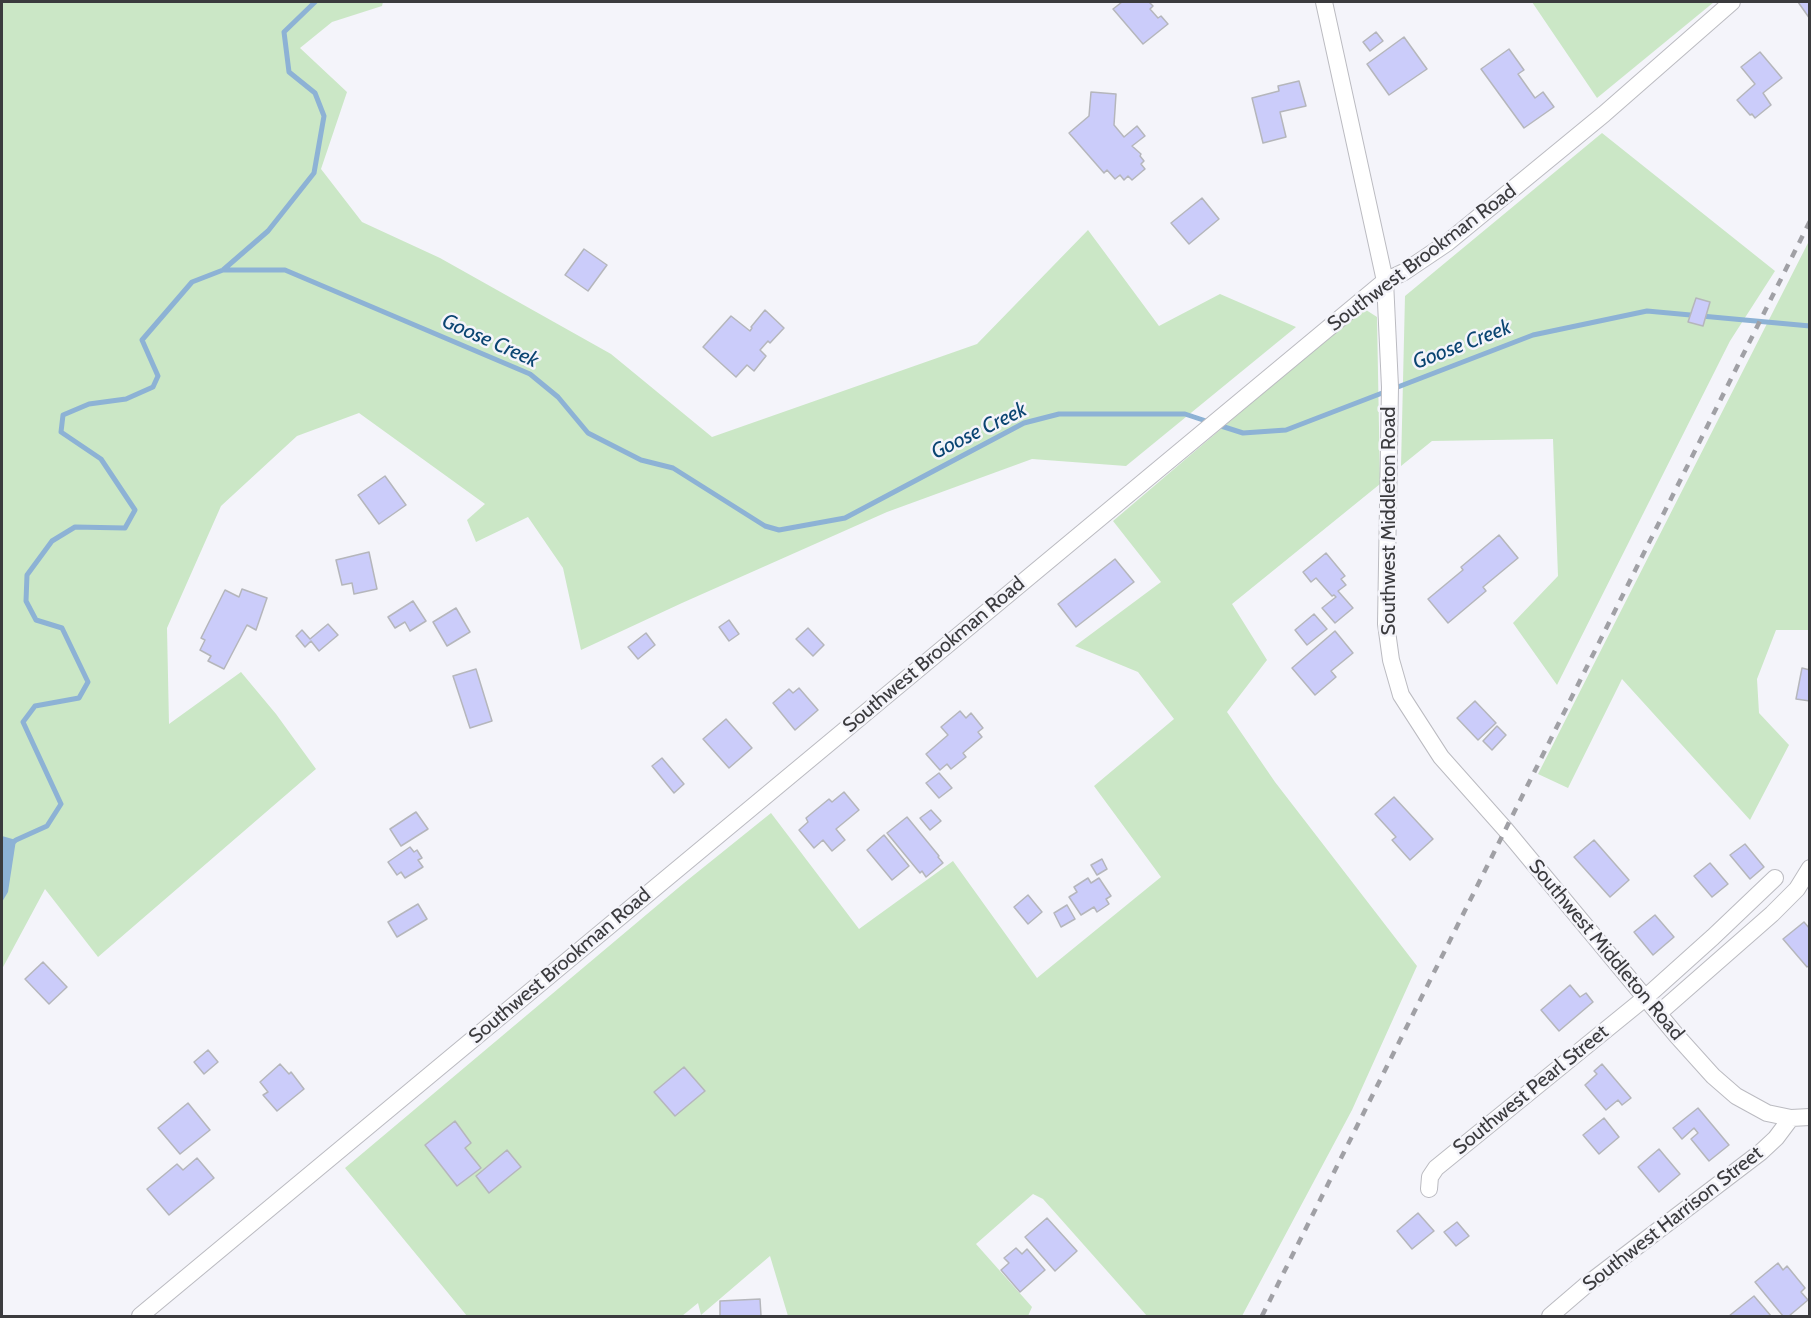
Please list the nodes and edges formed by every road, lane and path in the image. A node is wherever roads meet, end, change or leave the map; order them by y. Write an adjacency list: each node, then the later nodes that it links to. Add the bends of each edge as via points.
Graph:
1 (1324, 2): 3 (street, Southwest Middleton Road)
2 (1732, 2): 3 (street, Southwest Brookman Road, via 1447,243)
3 (1384, 281): 6 (street, Southwest Middleton Road, via 1390,387 1386,624 1401,695 1441,757 1510,834); 11 (street, Southwest Brookman Road)
4 (1809, 868): 7 (street, via 1797,889 1772,914)
5 (1775, 878): 6 (street, Southwest Pearl Street)
6 (1644, 998): 7 (street, Southwest Middleton Road); 10 (street, Southwest Pearl Street, via 1436,1168)
7 (1659, 1013): 9 (street, Southwest Middleton Road, via 1713,1076 1736,1096 1767,1113)
8 (1809, 1117): 9 (street, Southwest Middleton Road)
9 (1791, 1118): 12 (street, Southwest Harrison Street, via 1761,1152)
10 (1429, 1189)
11 (140, 1317)
12 (1550, 1317)

